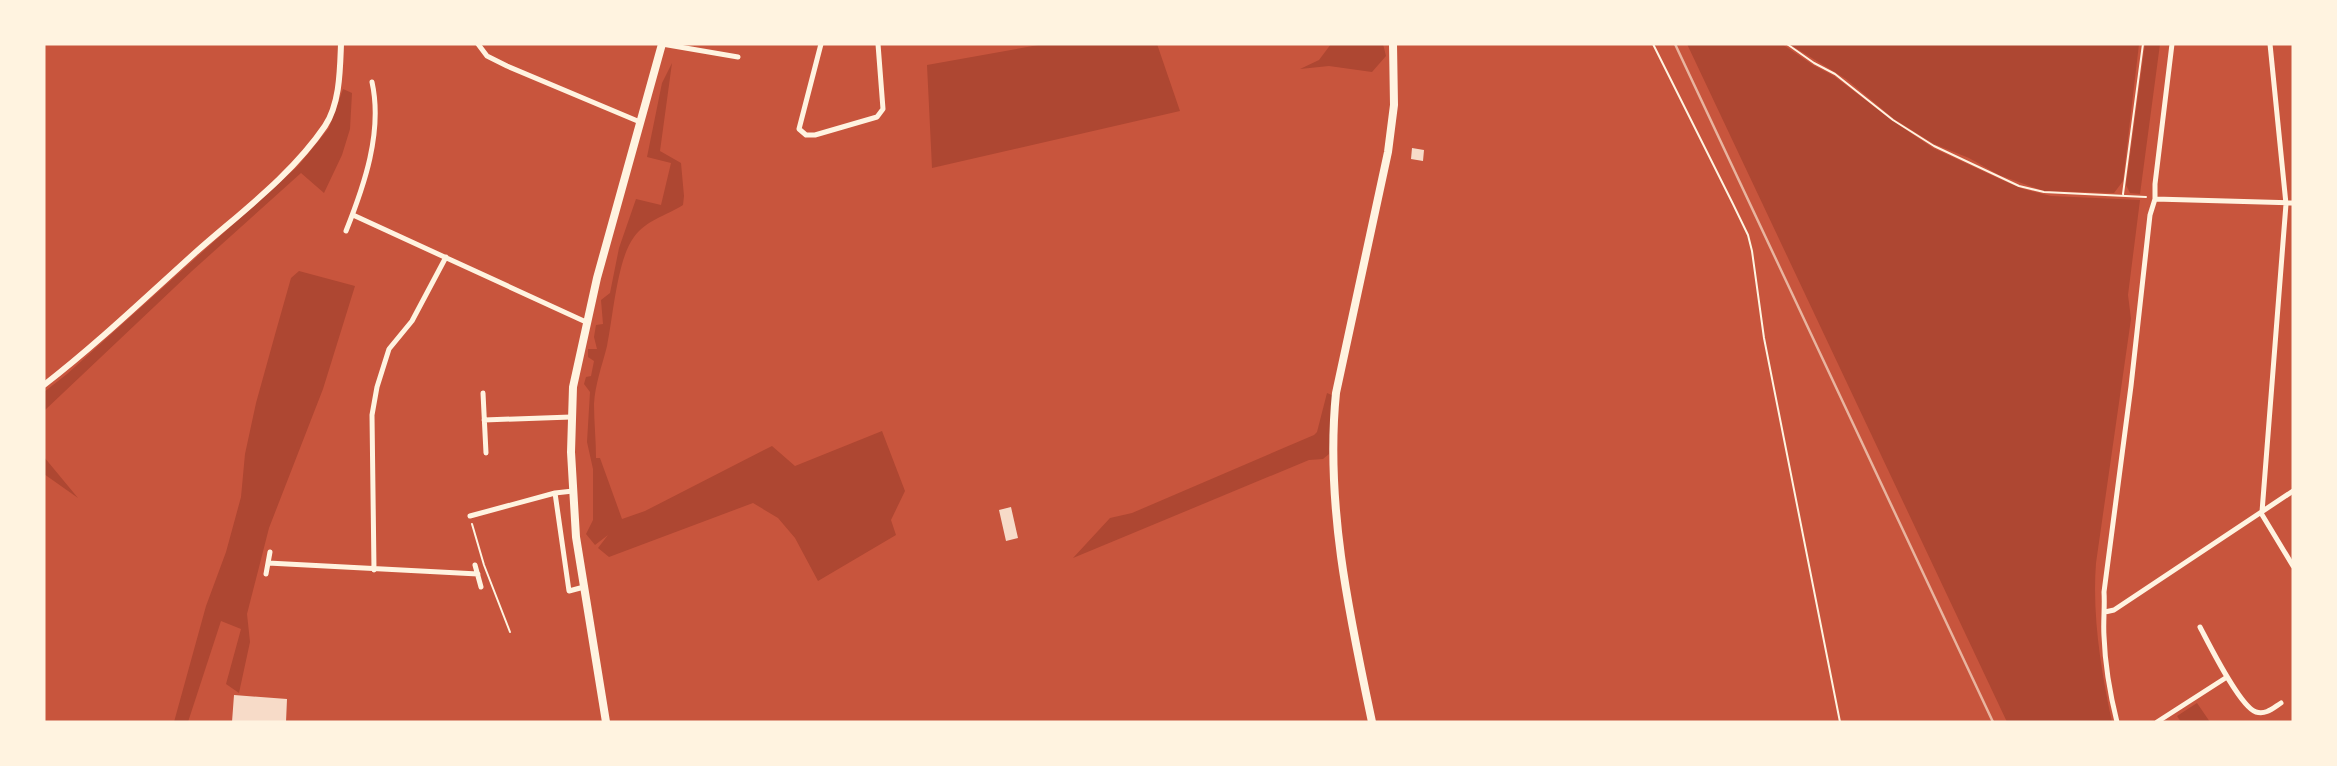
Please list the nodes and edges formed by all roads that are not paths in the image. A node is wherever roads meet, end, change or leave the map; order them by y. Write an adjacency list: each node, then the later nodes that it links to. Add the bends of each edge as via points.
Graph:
1 (341, 44): 18 (street, via 336,97 326,124 306,149 245,209)
2 (478, 44): 11 (street, via 487,56 507,66)
3 (662, 44): 9 (street); 11 (main road)
4 (821, 44): 5 (street, via 799,129 806,135 877,117 883,109)
5 (878, 44)
6 (1393, 44): 42 (main road, via 1394,105 1388,152 1336,393 1332,431 1339,542)
7 (2172, 44): 12 (street)
8 (2270, 44): 13 (street)
9 (738, 57)
10 (372, 82): 14 (street, via 376,100 372,143)
11 (640, 122): 17 (main road)
12 (2155, 199): 13 (street); 37 (street)
13 (2290, 203): 26 (street)
14 (353, 215): 15 (street); 16 (street)
15 (346, 231)
16 (446, 257): 17 (street); 32 (street, via 412,321 389,349 377,387 372,415)
17 (586, 322): 20 (main road)
18 (44, 385)
19 (483, 393): 21 (street)
20 (571, 416): 21 (street); 23 (main road)
21 (484, 420): 22 (street)
22 (486, 453)
23 (573, 491): 25 (street); 36 (main road)
24 (2293, 491): 26 (street)
25 (555, 493): 27 (street); 36 (street, via 569,591)
26 (2261, 512): 31 (street); 37 (street)
27 (470, 516)
28 (270, 552): 29 (street)
29 (268, 564): 32 (street); 33 (street)
30 (475, 565): 34 (street)
31 (2293, 566)
32 (374, 570): 34 (street)
33 (266, 574)
34 (478, 574): 35 (street)
35 (481, 587)
36 (584, 587): 41 (main road)
37 (2105, 612): 43 (street, via 2103,634)
38 (2200, 627): 39 (street)
39 (2227, 677): 40 (street, via 2251,710 2268,711); 44 (street)
40 (2281, 703)
41 (606, 722)
42 (1372, 722)
43 (2118, 722)
44 (2157, 722)

